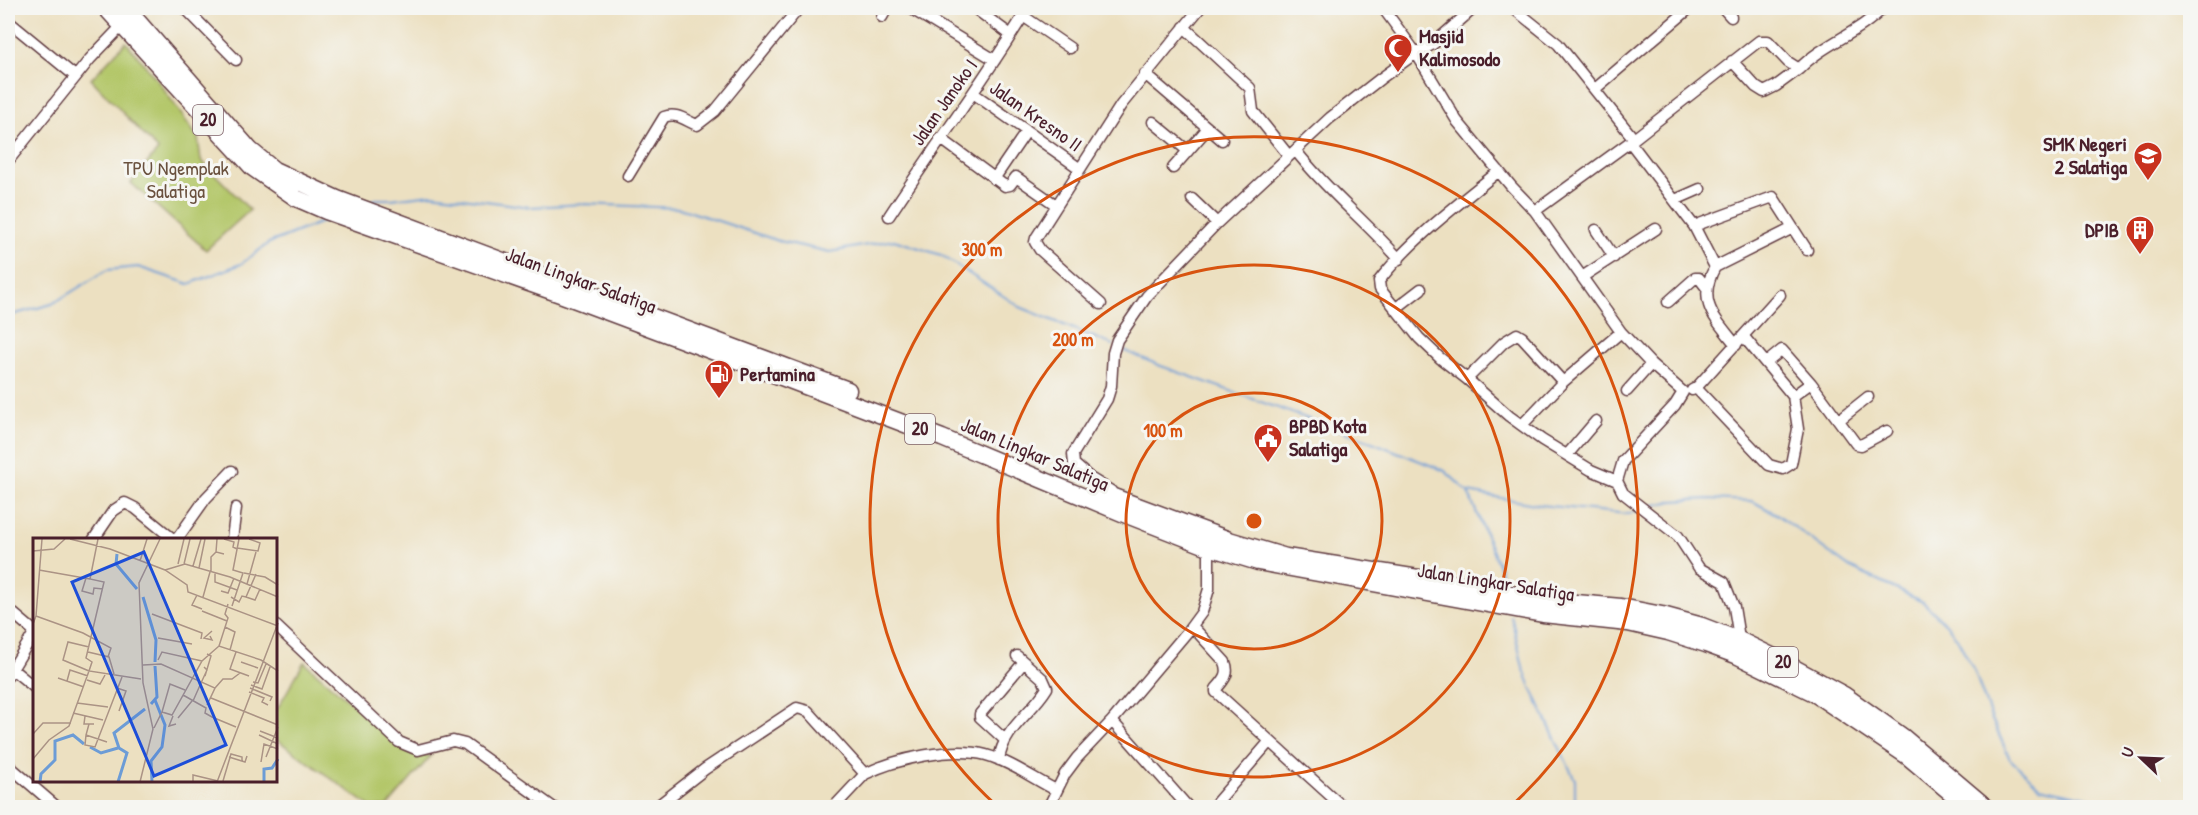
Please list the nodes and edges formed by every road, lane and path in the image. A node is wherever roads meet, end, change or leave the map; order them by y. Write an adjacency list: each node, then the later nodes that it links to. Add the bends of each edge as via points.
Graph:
1 (106, 8): 14 (highway, Jalan Lingkar Salatiga / 20)
2 (185, 8): 21 (street)
3 (799, 8): 41 (street, via 701,124 671,115 664,117)
4 (910, 8): 22 (street)
5 (1383, 8): 20 (street)
6 (1474, 8): 20 (street, via 1433,44)
7 (1513, 8): 27 (street, via 1549,35)
8 (1689, 8): 27 (street)
9 (1723, 8): 15 (street)
10 (1883, 8): 24 (street)
11 (977, 10): 18 (street)
12 (1024, 11): 18 (street, Jalan Janoko I); 19 (street)
13 (1198, 11): 17 (street)
14 (130, 14): 26 (street); 86 (highway, Jalan Lingkar Salatiga / 20, via 250,150 274,170 332,205)
15 (1731, 17)
16 (8, 21): 26 (street)
17 (1185, 27): 25 (street); 36 (street, via 1250,88 1253,111)
18 (1011, 35): 22 (street, Jalan Janoko I)
19 (1070, 48)
20 (1416, 53): 36 (street, via 1354,99); 40 (street, via 1457,121)
21 (236, 60)
22 (995, 60): 28 (street, Jalan Janoko I)
23 (1732, 61): 24 (street, via 1763,40); 24 (street, via 1764,92); 34 (street)
24 (1798, 69)
25 (1145, 74): 30 (street); 38 (street)
26 (75, 76): 37 (street)
27 (1595, 89): 34 (street)
28 (973, 93): 31 (street, Jalan Kresno II); 32 (street, Jalan Janoko I)
29 (1153, 122): 35 (street)
30 (1208, 128): 33 (street); 35 (street)
31 (1026, 132): 38 (street, Jalan Kresno II); 42 (street)
32 (940, 138): 42 (street); 48 (street, Jalan Janoko I)
33 (1222, 140)
34 (1632, 141): 45 (street); 47 (street)
35 (1188, 151): 39 (street)
36 (1292, 153): 49 (street); 56 (street)
37 (8, 161)
38 (1079, 168): 46 (street)
39 (1173, 168)
40 (1499, 171): 47 (street); 56 (street)
41 (628, 176)
42 (994, 179): 46 (street, via 1007,186 1016,177)
43 (1700, 189): 45 (street)
44 (1192, 199): 49 (street)
45 (1675, 200): 50 (street)
46 (1056, 205): 63 (street, via 1036,238 1037,246)
47 (1535, 211): 58 (street)
48 (889, 216)
49 (1217, 223): 86 (street, via 1147,296 1117,340 1107,399 1073,454 1074,464 1080,470)
50 (1694, 226): 51 (street, via 1773,197); 57 (street)
51 (1793, 228): 54 (street); 57 (street)
52 (1596, 230): 55 (street)
53 (1656, 230): 55 (street)
54 (1807, 250)
55 (1614, 257): 58 (street)
56 (1399, 258): 64 (street, via 1379,285)
57 (1715, 267): 59 (street)
58 (1582, 277): 65 (street)
59 (1706, 287): 62 (street, via 1695,278); 67 (street, via 1712,314)
60 (1421, 289): 64 (street)
61 (1780, 295): 66 (street)
62 (1668, 302)
63 (1101, 304)
64 (1395, 309): 70 (street, via 1419,338)
65 (1621, 332): 69 (street); 71 (street)
66 (1744, 337): 67 (street); 68 (street)
67 (1736, 345): 73 (street)
68 (1766, 363): 72 (street, via 1782,350); 76 (street)
69 (1651, 364): 74 (street); 75 (street)
70 (1467, 378): 71 (street, via 1517,334); 80 (street)
71 (1563, 382): 80 (street)
72 (1811, 383): 76 (street); 78 (street)
73 (1696, 388): 75 (street); 76 (street, via 1762,459 1782,469 1791,464 1798,436)
74 (1627, 391)
75 (1683, 392): 84 (street, via 1623,460)
76 (1793, 396)
77 (1868, 397): 78 (street)
78 (1839, 420): 81 (street, via 1859,445)
79 (1596, 421): 82 (street)
80 (1522, 425): 82 (street)
81 (1887, 431)
82 (1567, 455): 84 (street)
83 (232, 471): 90 (street)
84 (1617, 481): 99 (street, via 1623,493 1678,536 1699,568 1724,582 1734,608)
85 (237, 508): 91 (street)
86 (1129, 509): 87 (highway, Jalan Lingkar Salatiga / 20)
87 (1177, 527): 92 (highway, Jalan Lingkar Salatiga / 20); 93 (highway, Jalan Lingkar Salatiga / 20, via 1286,557)
88 (95, 538): 89 (street, via 113,511 125,503)
89 (174, 538)
90 (176, 538)
91 (232, 538)
92 (1209, 547): 93 (highway, Jalan Lingkar Salatiga / 20, via 1282,568); 95 (street, via 1207,597)
93 (1480, 594): 99 (highway, Jalan Lingkar Salatiga / 20, via 1543,607 1621,607 1662,615 1702,626)
94 (8, 609): 97 (street)
95 (1192, 626): 102 (street); 104 (street, via 1228,668 1216,692)
96 (278, 628): 110 (street, via 399,742 418,750 453,741 465,744)
97 (33, 631)
98 (33, 634): 100 (street)
99 (1738, 648): 117 (highway, Jalan Lingkar Salatiga / 20, via 1850,715); 118 (highway, Jalan Lingkar Salatiga / 20, via 1812,676 1844,695 1903,737)
100 (10, 673): 101 (street)
101 (33, 686)
102 (1112, 721): 108 (street, via 1077,758); 114 (street)
103 (1005, 740): 103 (street, via 1047,688 1043,679 1021,659 980,714); 105 (street)
104 (1270, 741): 115 (street); 116 (street)
105 (999, 760): 107 (street, via 978,753 947,753 898,762); 108 (street)
106 (8, 765): 109 (street)
107 (865, 774): 111 (street, via 808,711 797,708); 112 (street)
108 (1056, 790): 113 (street)
109 (58, 807)
110 (554, 807)
111 (654, 807)
112 (833, 807)
113 (1048, 807)
114 (1189, 807)
115 (1212, 807)
116 (1344, 807)
117 (1969, 807)
118 (1987, 807)

